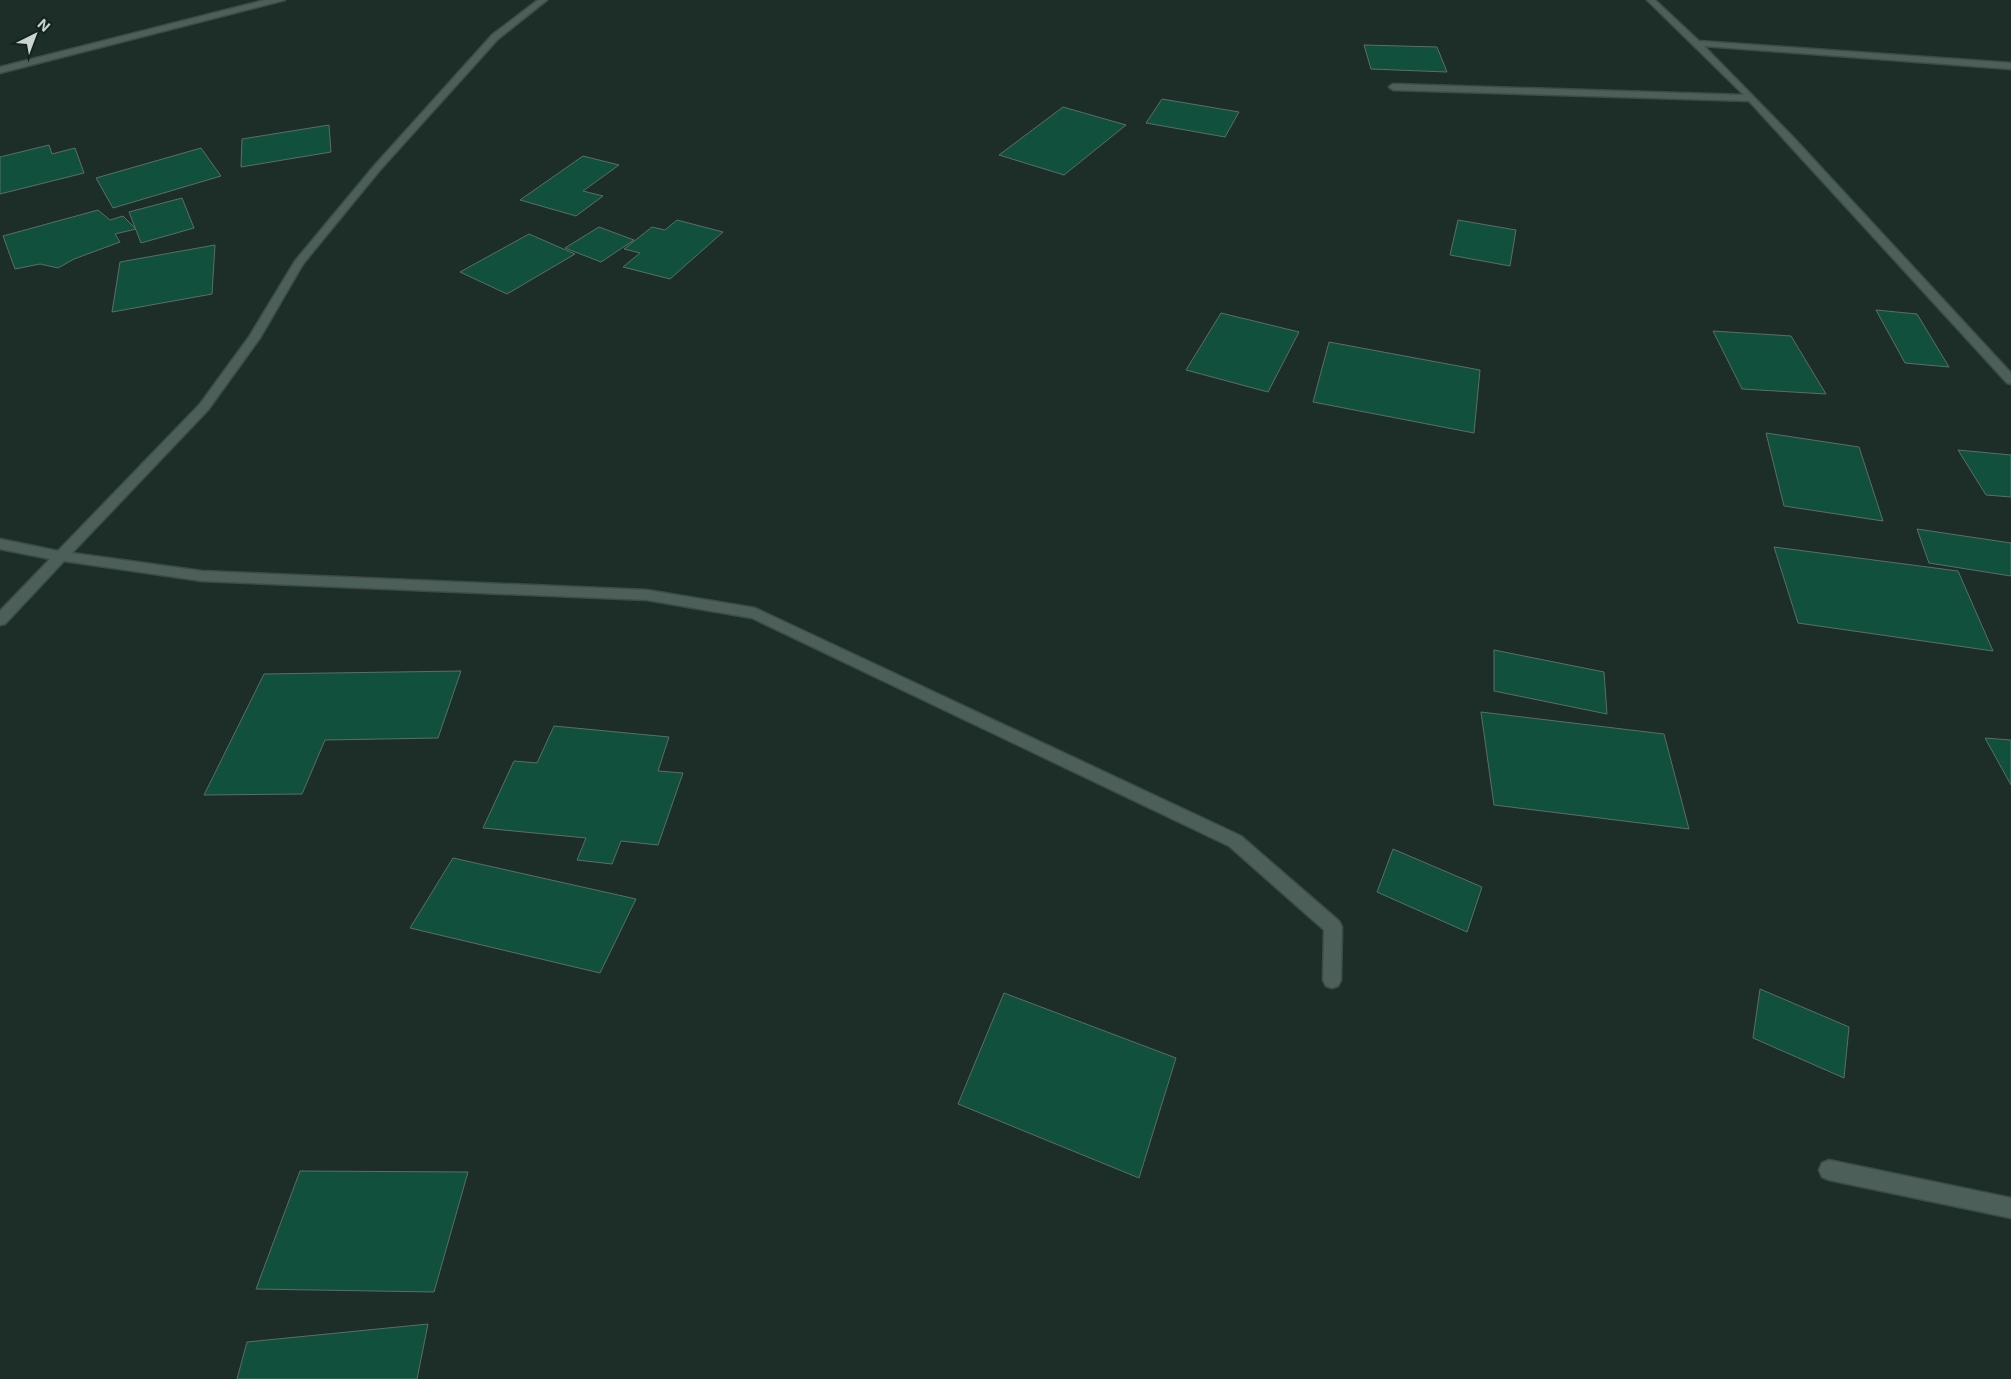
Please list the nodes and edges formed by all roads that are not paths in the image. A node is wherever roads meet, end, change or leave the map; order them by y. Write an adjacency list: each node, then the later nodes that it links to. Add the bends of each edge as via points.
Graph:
1 (281, 0): 6 (street, via 254,4)
2 (543, 0): 11 (street, via 495,37 377,168 299,263 254,338 204,407)
3 (1650, 0): 4 (street)
4 (1698, 43): 5 (street); 8 (street)
5 (2011, 66)
6 (0, 70)
7 (1393, 88): 8 (street)
8 (1750, 98): 9 (street)
9 (2011, 380)
10 (0, 544): 11 (street)
11 (59, 556): 12 (street); 13 (street, via 202,576 647,595 755,614 1235,841 1333,927)
12 (0, 620)
13 (1332, 980)
14 (1829, 1170): 15 (street)
15 (2011, 1208)

